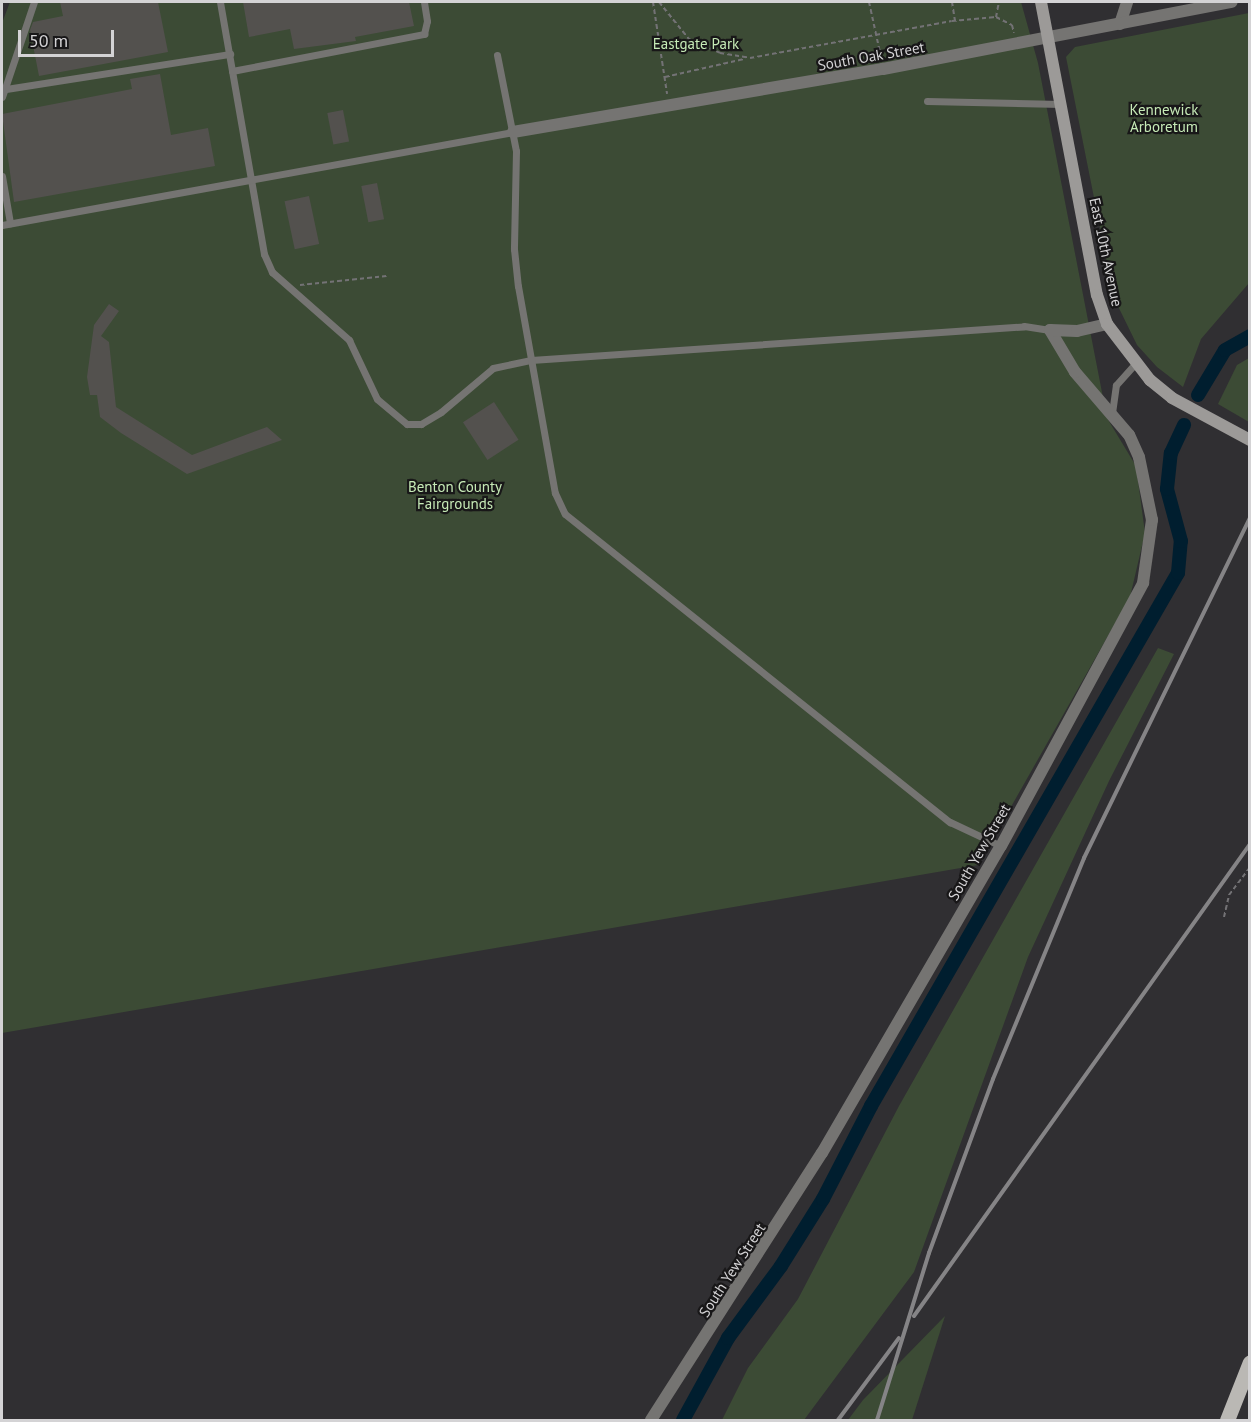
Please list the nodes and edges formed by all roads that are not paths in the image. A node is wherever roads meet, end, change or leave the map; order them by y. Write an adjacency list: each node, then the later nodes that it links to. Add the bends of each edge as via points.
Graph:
1 (34, 2): 12 (lane)
2 (220, 2): 9 (lane)
3 (424, 2): 11 (lane, via 428,21 424,34)
4 (1041, 2): 8 (street, East 10th Avenue)
5 (1127, 2): 7 (street)
6 (1232, 2): 7 (street, South Oak Street)
7 (1120, 24): 8 (street, South Oak Street)
8 (1048, 38): 15 (street, East 10th Avenue); 16 (street, South Oak Street)
9 (230, 54): 11 (lane); 12 (lane)
10 (497, 55): 16 (lane)
11 (232, 71): 18 (lane)
12 (6, 89): 13 (lane)
13 (2, 97)
14 (927, 101): 15 (lane)
15 (1061, 104): 21 (street, East 10th Avenue, via 1097,296)
16 (513, 132): 18 (lane); 23 (lane, via 514,249)
17 (2, 176): 19 (lane)
18 (252, 179): 19 (lane); 23 (lane, via 264,254 272,272 349,340 377,399 407,424 421,424 441,412 493,368)
19 (10, 224): 20 (lane)
20 (2, 225)
21 (1107, 324): 22 (street, via 1077,331); 24 (street, East 10th Avenue)
22 (1050, 330): 23 (lane, via 1024,326); 25 (street, South Yew Street, via 1075,372)
23 (531, 360): 27 (lane, via 555,493 565,514 950,822)
24 (1136, 363): 25 (lane, via 1116,385); 26 (street, East 10th Avenue, via 1172,398)
25 (1112, 413): 27 (street, South Yew Street, via 1129,435 1148,489 1152,520 1143,583)
26 (1250, 440)
27 (1001, 846): 29 (street, South Yew Street, via 785,1215)
28 (1250, 1362): 30 (main road)
29 (651, 1420)
30 (1227, 1420)

